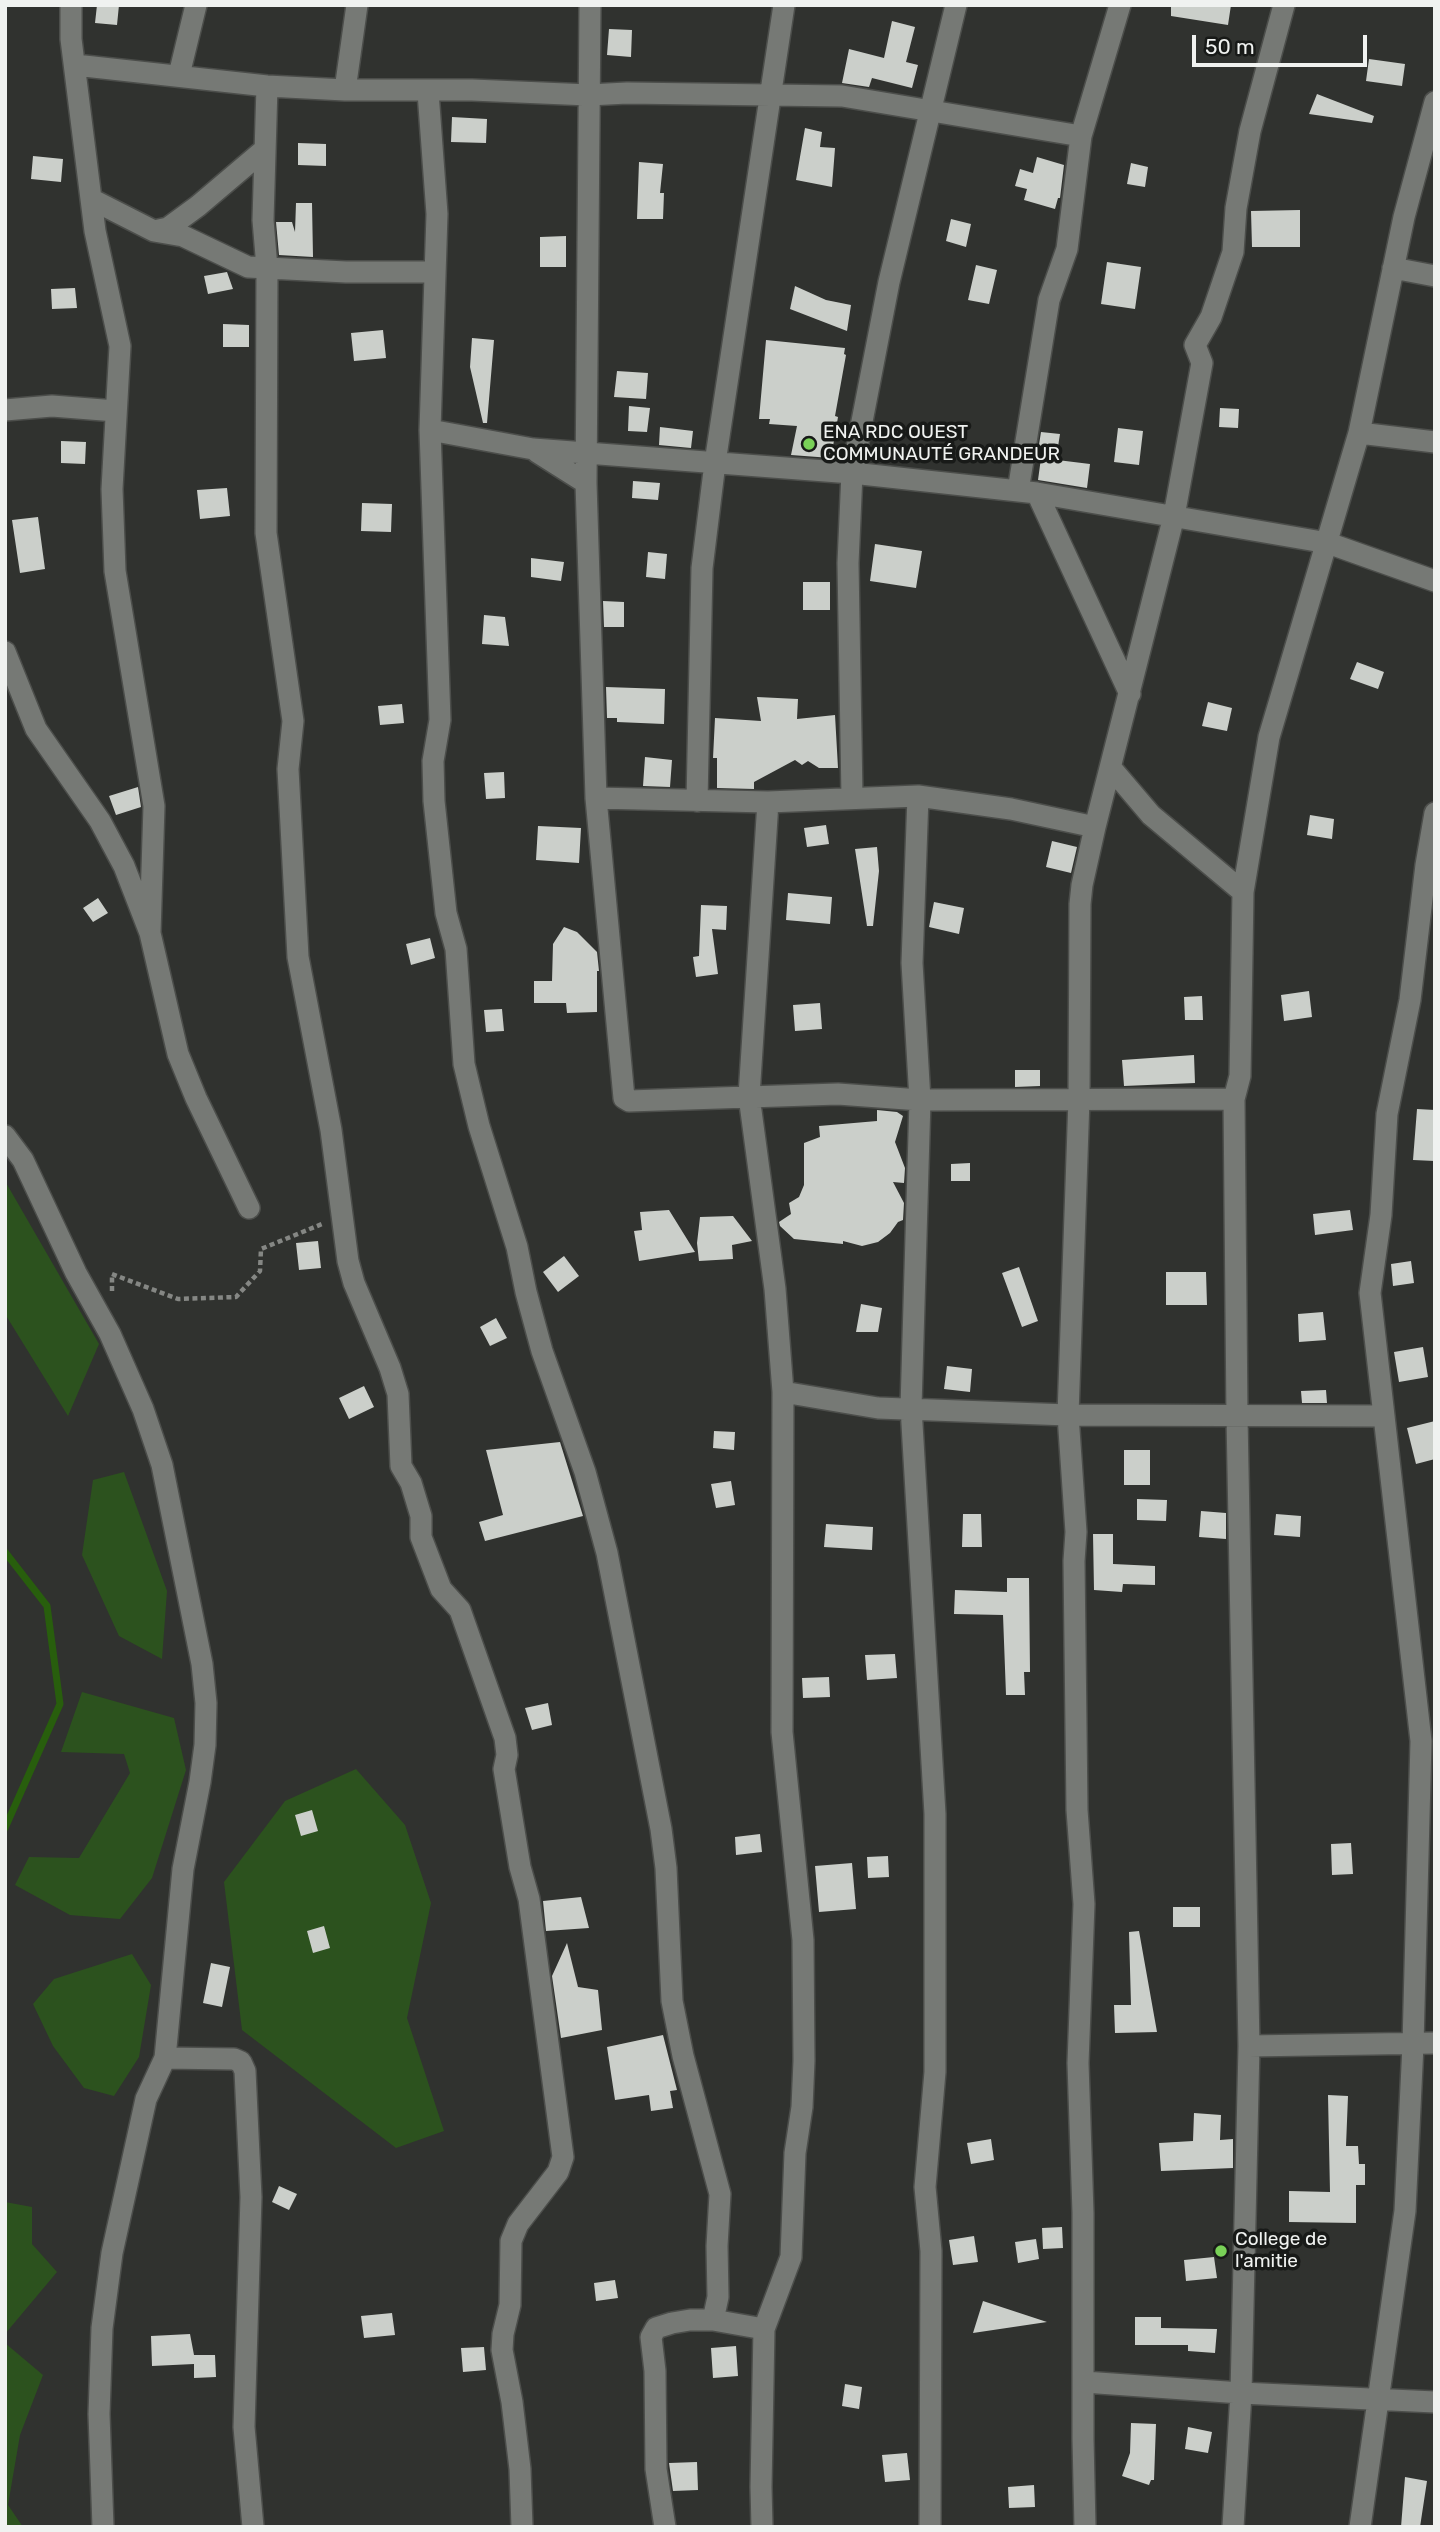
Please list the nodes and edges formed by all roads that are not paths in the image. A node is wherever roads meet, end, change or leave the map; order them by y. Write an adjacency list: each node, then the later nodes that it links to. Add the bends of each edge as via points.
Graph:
1 (71, 5): 9 (street)
2 (196, 5): 10 (street)
3 (357, 5): 12 (street)
4 (590, 5): 14 (street)
5 (784, 5): 15 (street)
6 (956, 5): 17 (street)
7 (1120, 5): 18 (street)
8 (1284, 5): 37 (street, via 1250,131 1233,252 1211,317 1195,345 1202,363)
9 (75, 65): 10 (street); 20 (street)
10 (179, 75): 11 (street)
11 (267, 86): 12 (street); 19 (street)
12 (345, 90): 13 (street)
13 (428, 92): 14 (street); 24 (street, via 437,214)
14 (589, 95): 15 (street); 32 (street)
15 (772, 96): 17 (street, via 842,96); 33 (street)
16 (1435, 102): 23 (street)
17 (931, 111): 18 (street); 34 (street, via 889,282)
18 (1081, 136): 36 (street, via 1068,249 1049,300)
19 (264, 150): 21 (street, via 198,206 168,228); 22 (street)
20 (91, 199): 21 (street); 27 (street, via 120,346)
21 (154, 231): 22 (street, via 183,236 248,267)
22 (267, 268): 24 (street); 78 (street, via 266,533 293,721 288,769 296,944 354,1283 398,1394 401,1466 411,1483 421,1516 421,1537 441,1590 460,1610 505,1738 504,1769 530,1913 563,2157 558,2172 518,2224 511,2241 510,2305 502,2350 520,2469)
23 (1393, 268): 25 (street); 29 (street)
24 (435, 272): 28 (street)
25 (1435, 276)
26 (5, 410): 27 (street, via 52,406)
27 (116, 411): 53 (street, via 112,489 115,571 154,806)
28 (430, 430): 31 (street); 70 (street, via 440,720 433,761 434,801 446,913 456,949 464,1064 542,1351 585,1472 607,1553 655,1793 666,1868 673,2001 720,2194 718,2297)
29 (1359, 433): 30 (street); 38 (street)
30 (1435, 442)
31 (533, 449): 32 (street); 35 (street)
32 (587, 455): 33 (street); 35 (street)
33 (715, 463): 34 (street); 48 (street, via 702,568)
34 (852, 473): 36 (street); 46 (street, via 848,563)
35 (586, 483): 47 (street)
36 (1027, 492): 37 (street); 43 (street)
37 (1174, 516): 38 (street); 43 (street)
38 (1328, 543): 40 (street); 52 (street, via 1269,737)
39 (1435, 567): 40 (street)
40 (1413, 573): 41 (street)
41 (1435, 581)
42 (5, 652): 53 (street, via 36,729 100,821 124,866)
43 (1130, 694): 44 (street)
44 (1111, 768): 51 (street); 52 (street, via 1151,815)
45 (918, 796): 46 (street); 51 (street); 57 (street, via 912,963)
46 (852, 797): 49 (street)
47 (596, 798): 48 (street); 54 (street, via 625,1098)
48 (697, 801): 49 (street)
49 (768, 802): 54 (street)
50 (1435, 813): 63 (street, via 1410,1000 1387,1114 1381,1215 1370,1293)
51 (1095, 827): 55 (street, via 1080,904)
52 (1243, 892): 56 (street, via 1240,1076)
53 (150, 933): 59 (street, via 178,1054)
54 (749, 1096): 57 (street, via 838,1094); 60 (street, via 775,1289)
55 (1079, 1098): 56 (street); 57 (street); 62 (street)
56 (1234, 1099): 64 (street)
57 (920, 1100): 61 (street)
58 (5, 1136): 69 (street, via 29,1172 143,1409 162,1465 202,1664 205,1745 183,1869)
59 (249, 1208)
60 (783, 1392): 61 (street, via 878,1408); 71 (street, via 782,1732 803,1940 804,2061 791,2257)
61 (911, 1407): 62 (street); 81 (street, via 935,1814 935,2072 925,2187 931,2251)
62 (1068, 1415): 64 (street); 72 (street, via 1076,1532 1077,1810 1084,1903 1078,2063)
63 (1382, 1416): 64 (street); 65 (street)
64 (1237, 1417): 68 (street)
65 (1428, 1740): 67 (street)
66 (1435, 2043): 67 (street)
67 (1413, 2045): 68 (street); 74 (street, via 1405,2211)
68 (1249, 2046): 73 (street)
69 (165, 2058): 76 (street, via 146,2099 112,2253 99,2363); 77 (street, via 234,2059 245,2071 251,2197 244,2427)
70 (713, 2320): 71 (street); 79 (street, via 672,2323 656,2329 651,2337 656,2469)
71 (764, 2329): 80 (street)
72 (1084, 2382): 73 (street); 82 (street)
73 (1241, 2393): 74 (street); 83 (street)
74 (1379, 2398): 75 (street); 84 (street)
75 (1435, 2402)
76 (103, 2527)
77 (253, 2527)
78 (522, 2527)
79 (665, 2527)
80 (762, 2527)
81 (930, 2527)
82 (1085, 2527)
83 (1233, 2527)
84 (1360, 2527)

